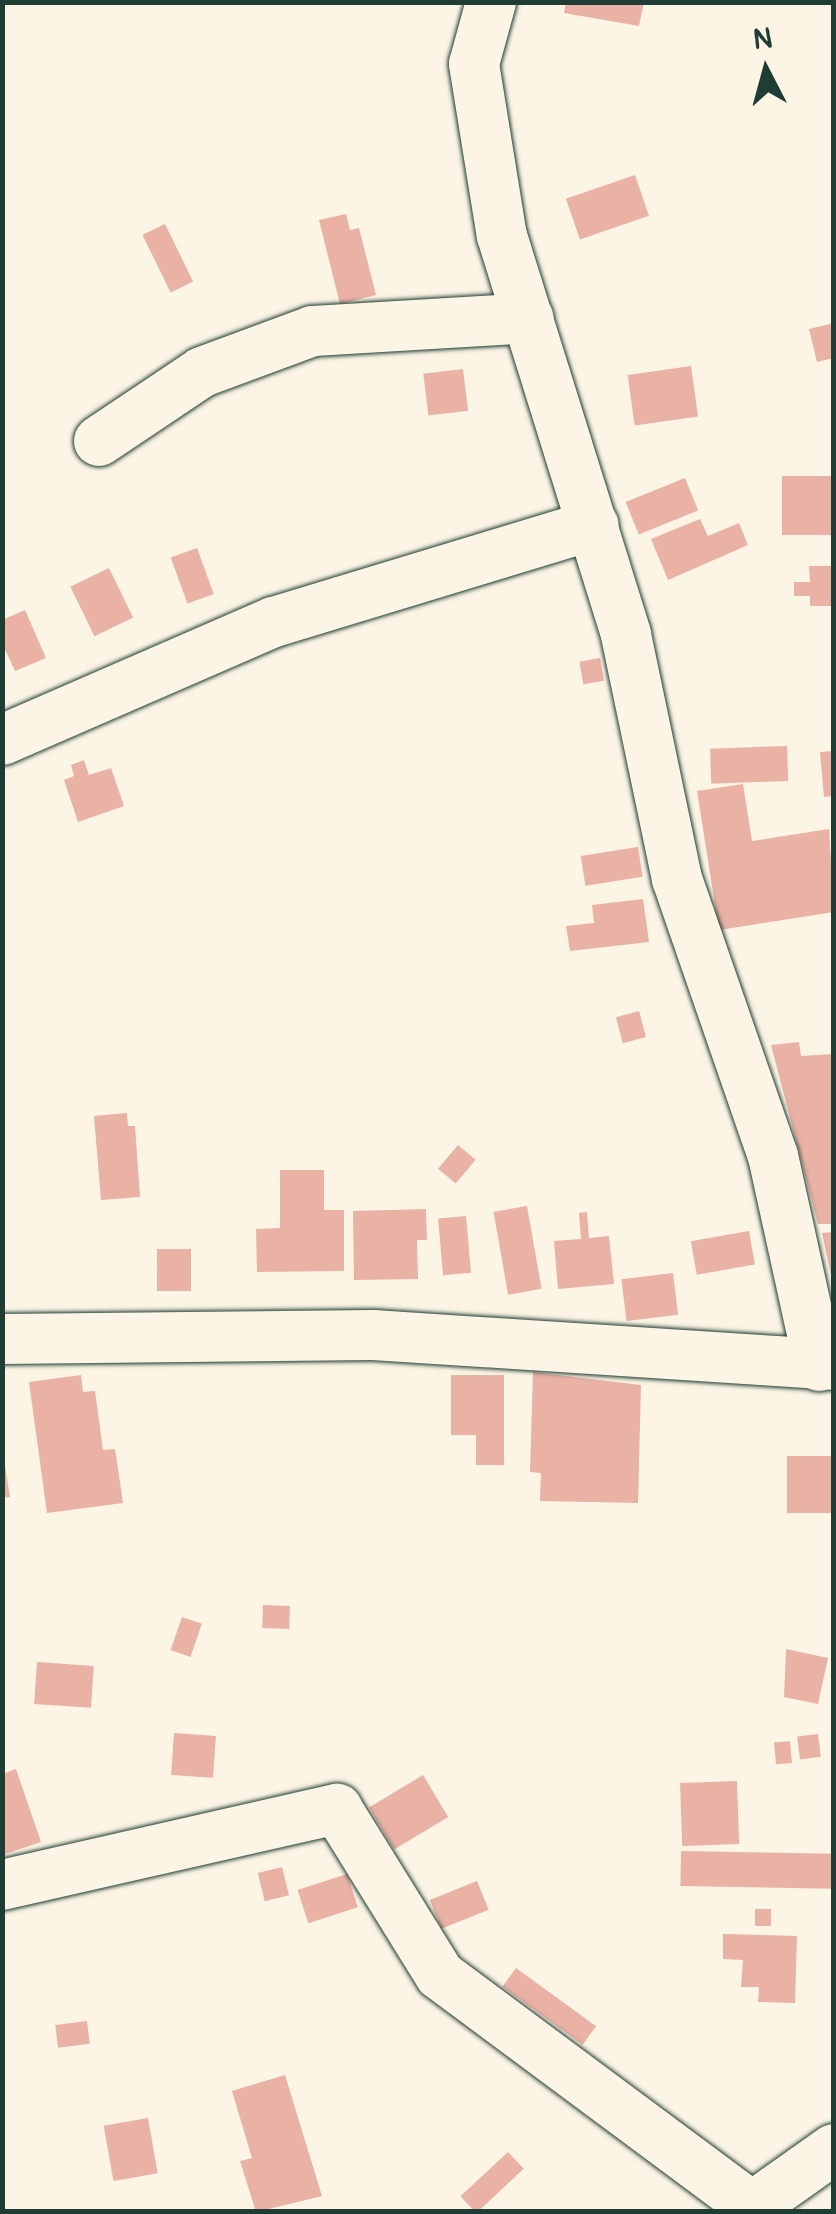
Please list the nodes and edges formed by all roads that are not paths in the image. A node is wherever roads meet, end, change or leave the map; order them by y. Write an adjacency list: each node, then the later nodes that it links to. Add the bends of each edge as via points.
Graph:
1 (491, 2): 2 (street, via 474,64 502,236)
2 (529, 318): 3 (street, via 314,332 202,372); 4 (street)
3 (99, 440)
4 (594, 524): 5 (street, via 274,622); 7 (street, via 626,635 678,879 773,1156)
5 (2, 740)
6 (2, 1338): 7 (street, via 373,1335)
7 (826, 1366)
8 (2, 1884): 10 (street, via 337,1810 440,1975)
9 (834, 2149): 10 (street)
10 (748, 2209)

